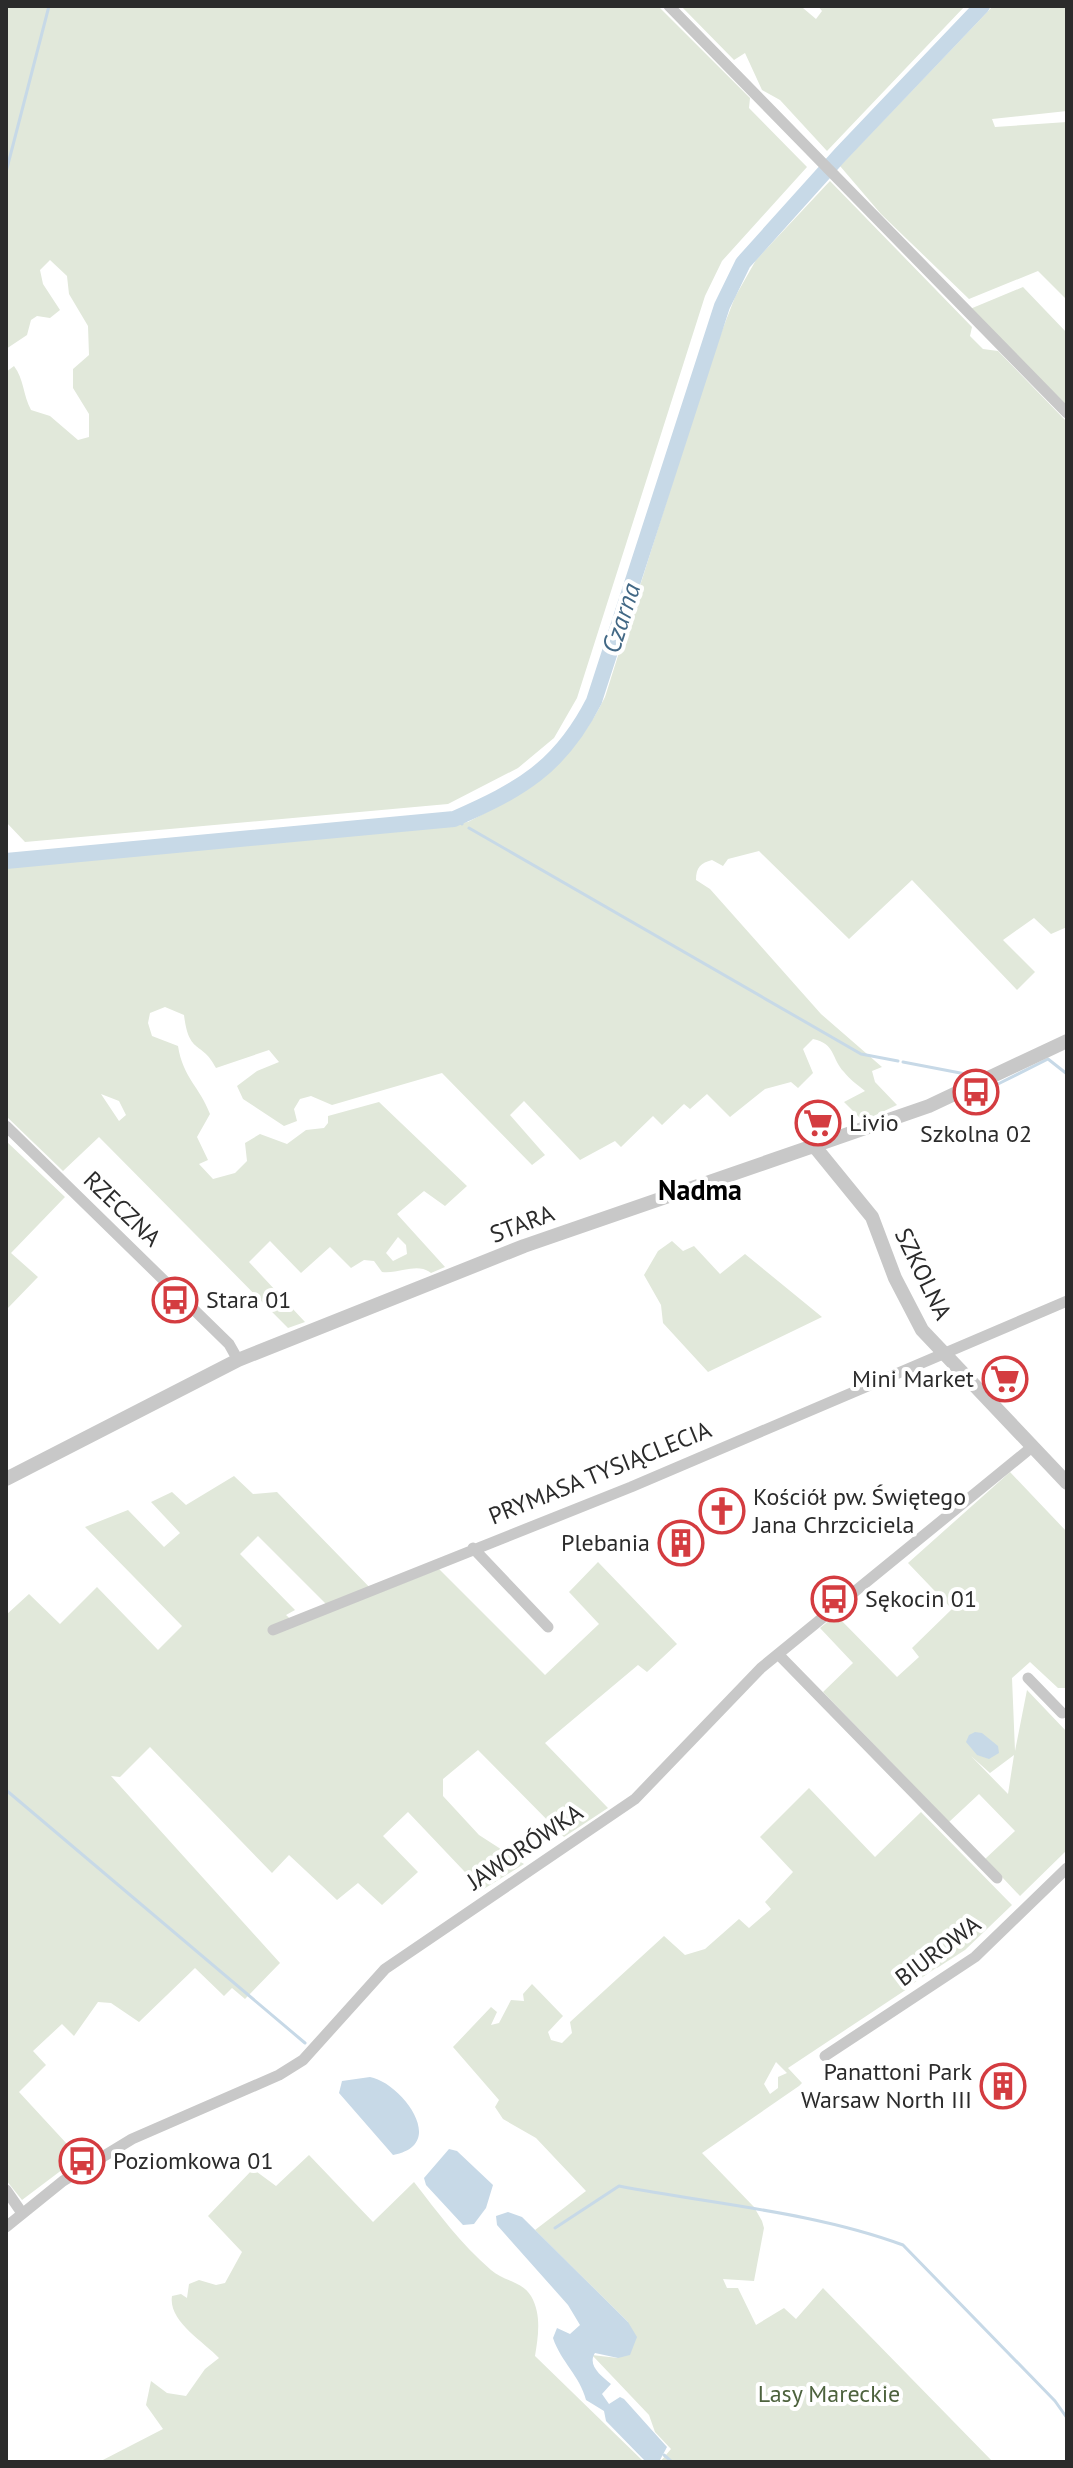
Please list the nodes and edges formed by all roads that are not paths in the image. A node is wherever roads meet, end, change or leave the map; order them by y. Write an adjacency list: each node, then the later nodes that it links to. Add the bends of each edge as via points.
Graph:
1 (669, 6): 2 (street)
2 (1067, 413)
3 (1067, 1041): 5 (street, STARA, via 929,1106)
4 (6, 1126): 8 (street, RZECZNA, via 229,1344)
5 (815, 1147): 7 (street, SZKOLNA, via 872,1217 904,1298); 8 (street, STARA, via 524,1246)
6 (1067, 1301): 7 (street, PRYMASA TYSIĄCLECIA)
7 (942, 1354): 9 (street, SZKOLNA); 12 (street, PRYMASA TYSIĄCLECIA, via 631,1487)
8 (238, 1360): 10 (street, STARA)
9 (1032, 1447): 11 (street, SZKOLNA); 15 (street, JAWORÓWKA)
10 (6, 1479)
11 (1067, 1483)
12 (473, 1548): 13 (street); 14 (street, PRYMASA TYSIĄCLECIA)
13 (548, 1627)
14 (273, 1630)
15 (778, 1654): 19 (street); 22 (street, JAWORÓWKA, via 635,1799 390,1965 303,2060 132,2139)
16 (1028, 1678): 17 (street)
17 (1065, 1713)
18 (1067, 1868): 20 (street, BIUROWA, via 975,1957)
19 (997, 1878)
20 (825, 2056)
21 (6, 2190): 22 (street)
22 (22, 2213): 23 (street, JAWORÓWKA)
23 (6, 2227)

